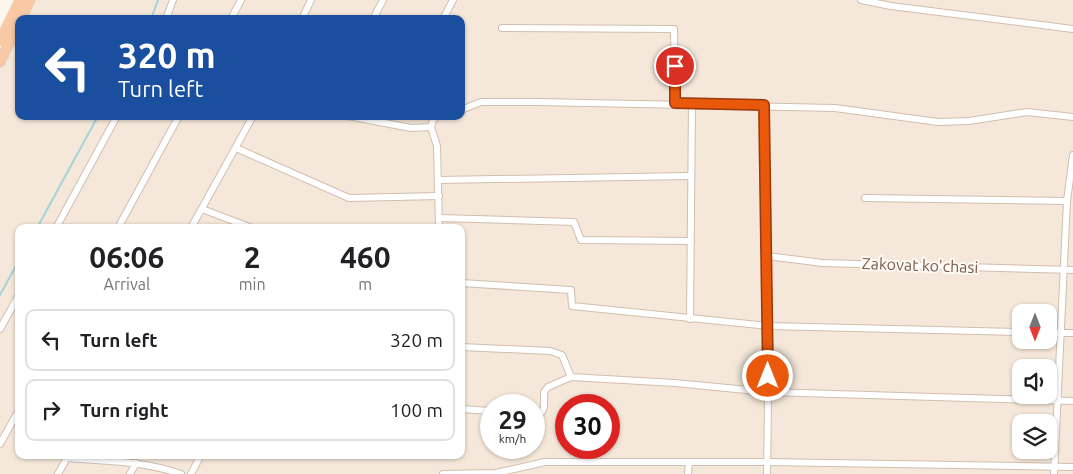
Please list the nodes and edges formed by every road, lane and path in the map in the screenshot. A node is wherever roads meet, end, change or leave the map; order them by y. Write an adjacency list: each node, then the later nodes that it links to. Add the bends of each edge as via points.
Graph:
1 (20, 0): 18 (highway)
2 (30, 0): 9 (highway)
3 (174, 0): 10 (street)
4 (241, 0): 11 (street)
5 (311, 0): 12 (street)
6 (383, 0): 13 (street)
7 (453, 0): 14 (street)
8 (861, 0): 16 (street)
9 (23, 15)
10 (168, 15)
11 (233, 15)
12 (304, 15)
13 (375, 15)
14 (445, 15)
15 (502, 28): 20 (street, via 674,29)
16 (1073, 29)
17 (15, 31): 19 (highway)
18 (0, 41)
19 (0, 62)
20 (675, 103): 21 (street); 23 (street, via 481,102)
21 (692, 104): 22 (street); 33 (street)
22 (764, 105): 24 (street, via 835,108 938,122 1027,112); 46 (street)
23 (465, 108)
24 (1073, 117)
25 (115, 120): 40 (street)
26 (177, 120): 41 (street)
27 (251, 120): 31 (street)
28 (390, 120): 30 (street, via 411,128)
29 (433, 120): 30 (street)
30 (431, 127): 34 (street, via 437,146)
31 (236, 148): 35 (street, via 349,198); 38 (street)
32 (1073, 155): 37 (street)
33 (691, 176): 34 (street); 45 (street)
34 (439, 180): 35 (street)
35 (439, 196): 39 (street)
36 (866, 198): 37 (street)
37 (1069, 205): 47 (street)
38 (202, 209): 42 (street); 43 (street)
39 (439, 218): 44 (street); 45 (street, via 574,222 581,240)
40 (58, 224)
41 (120, 224)
42 (193, 224)
43 (241, 224)
44 (439, 224)
45 (691, 241): 51 (street)
46 (767, 256): 47 (street, Zakovat ko'chasi, via 823,262); 52 (street)
47 (1064, 270): 48 (street, Zakovat ko'chasi); 55 (street)
48 (1073, 270)
49 (465, 283): 51 (street, via 571,290 572,306)
50 (15, 302): 53 (street)
51 (690, 318): 52 (street)
52 (768, 326): 54 (street); 59 (street)
53 (0, 329)
54 (1012, 332)
55 (1061, 333): 56 (street); 61 (street)
56 (1073, 333)
57 (465, 347): 58 (street, via 550,350 562,355)
58 (571, 377): 59 (street); 60 (street, via 548,387)
59 (768, 392): 61 (street); 71 (street)
60 (544, 394)
61 (1058, 400): 62 (street); 74 (street)
62 (1073, 400)
63 (465, 409): 64 (street)
64 (480, 410)
65 (15, 417): 66 (street)
66 (0, 444)
67 (66, 459): 75 (street)
68 (97, 459): 72 (street)
69 (199, 459): 78 (street)
70 (688, 462): 71 (street); 79 (street, via 545,462 496,473); 80 (street)
71 (767, 462): 74 (street); 81 (street)
72 (136, 463): 76 (street); 77 (street)
73 (1073, 467): 74 (street)
74 (1054, 470)
75 (58, 474)
76 (130, 474)
77 (181, 474)
78 (191, 474)
79 (443, 474)
80 (688, 474)
81 (767, 474)

